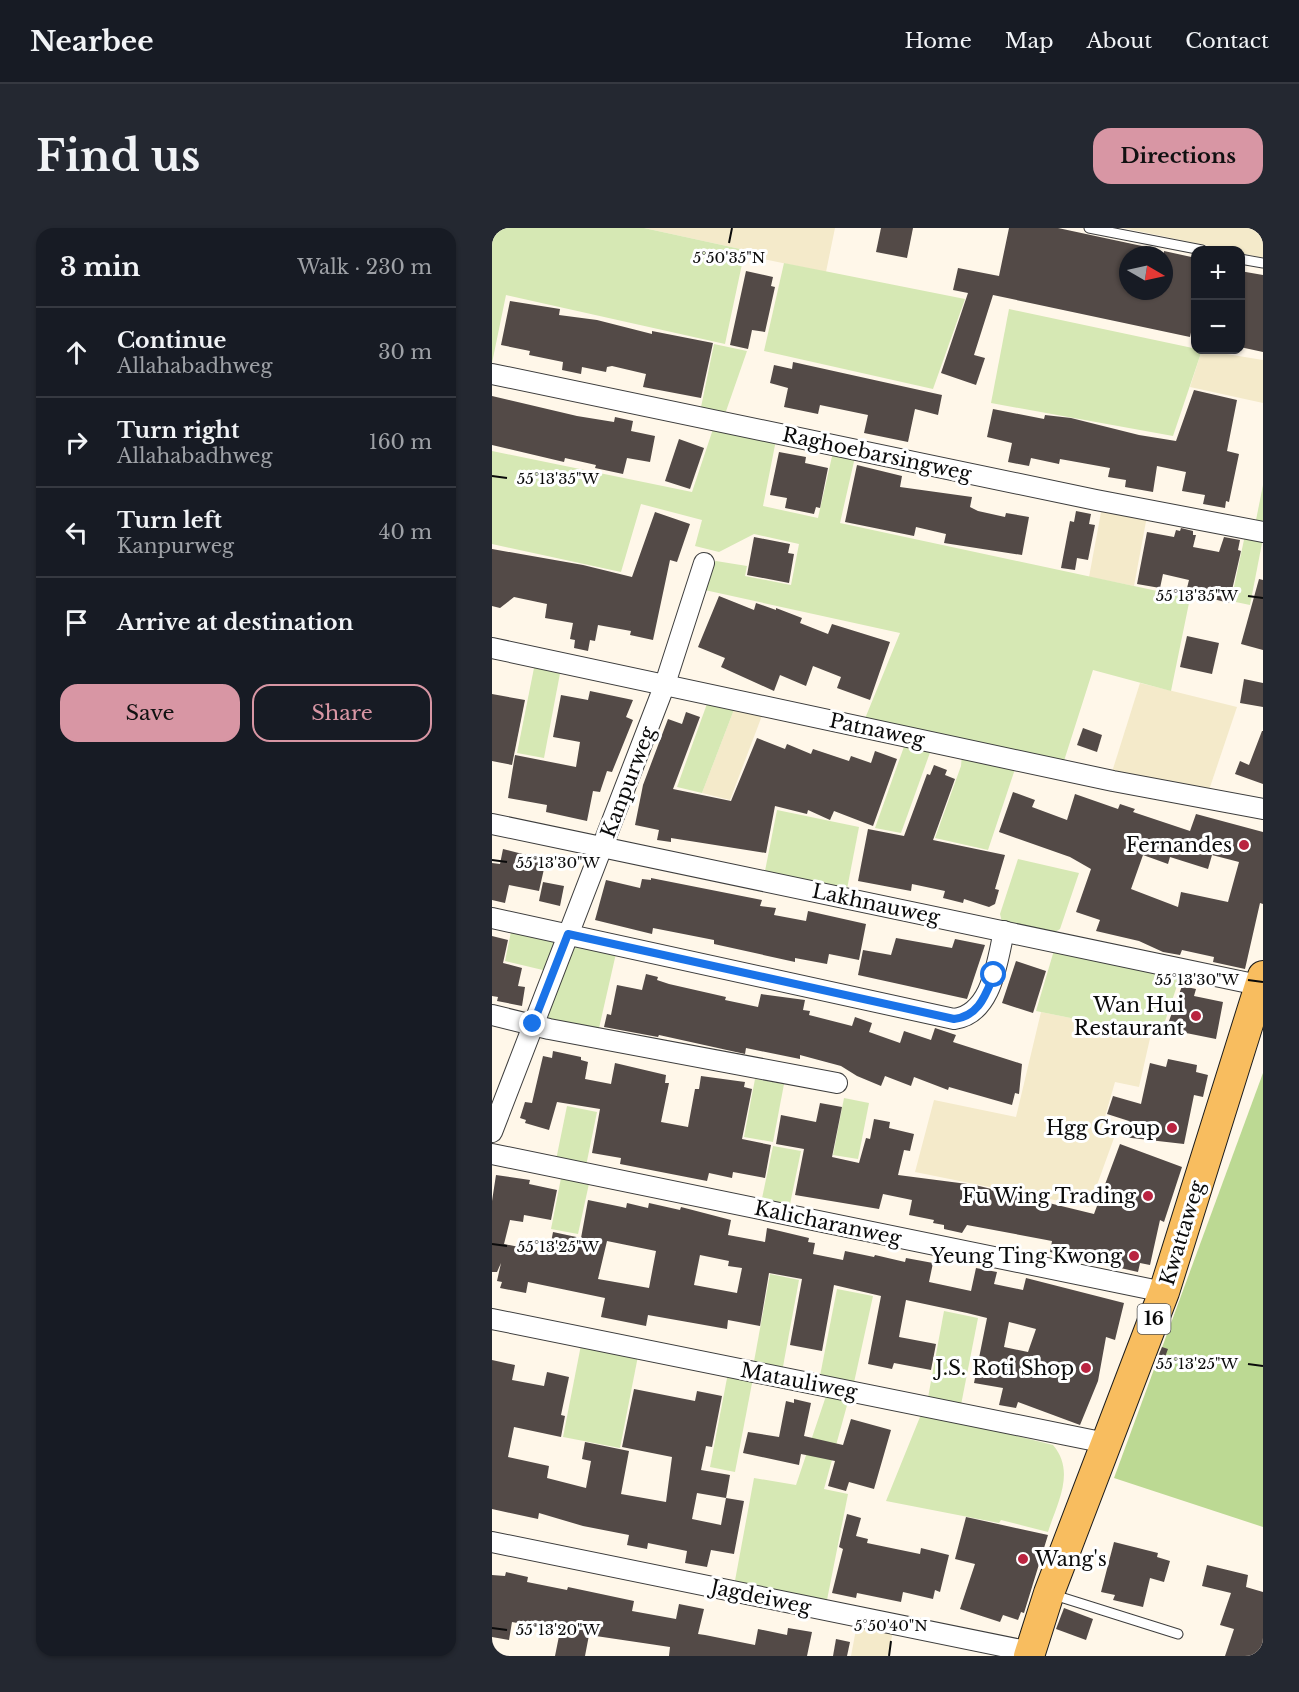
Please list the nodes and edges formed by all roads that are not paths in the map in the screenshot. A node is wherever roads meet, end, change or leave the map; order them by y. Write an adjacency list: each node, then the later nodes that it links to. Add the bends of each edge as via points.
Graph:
1 (1089, 228): 2 (lane)
2 (1191, 248)
3 (1245, 260): 4 (lane)
4 (1263, 263)
5 (492, 374): 6 (street, Raghoebarsingweg)
6 (1263, 532)
7 (704, 563): 9 (street, Kanpurweg)
8 (492, 648): 9 (street, Patnaweg)
9 (665, 684): 10 (street, Patnaweg); 12 (street, Kanpurweg)
10 (1263, 809)
11 (492, 824): 12 (street, Lakhnauweg)
12 (604, 847): 14 (street, Lakhnauweg); 15 (street, Kanpurweg)
13 (492, 918): 15 (street)
14 (1004, 931): 15 (street, via 994,975 983,1001 968,1017 954,1019); 16 (street, Lakhnauweg)
15 (568, 934): 18 (street, Kanpurweg)
16 (1262, 982): 22 (main road, Kwattaweg / 16)
17 (492, 1015): 18 (street)
18 (533, 1024): 19 (street); 20 (street, Kanpurweg)
19 (837, 1083)
20 (492, 1132)
21 (492, 1154): 22 (street, Kalicharanweg)
22 (1164, 1292): 24 (main road, Kwattaweg / 16)
23 (492, 1319): 24 (street, Matauliweg)
24 (1106, 1443): 26 (main road, Kwattaweg / 16)
25 (492, 1542): 28 (street, Jagdeiweg)
26 (1049, 1593): 27 (lane); 28 (main road, Kwattaweg / 16)
27 (1178, 1634)
28 (1030, 1654)

